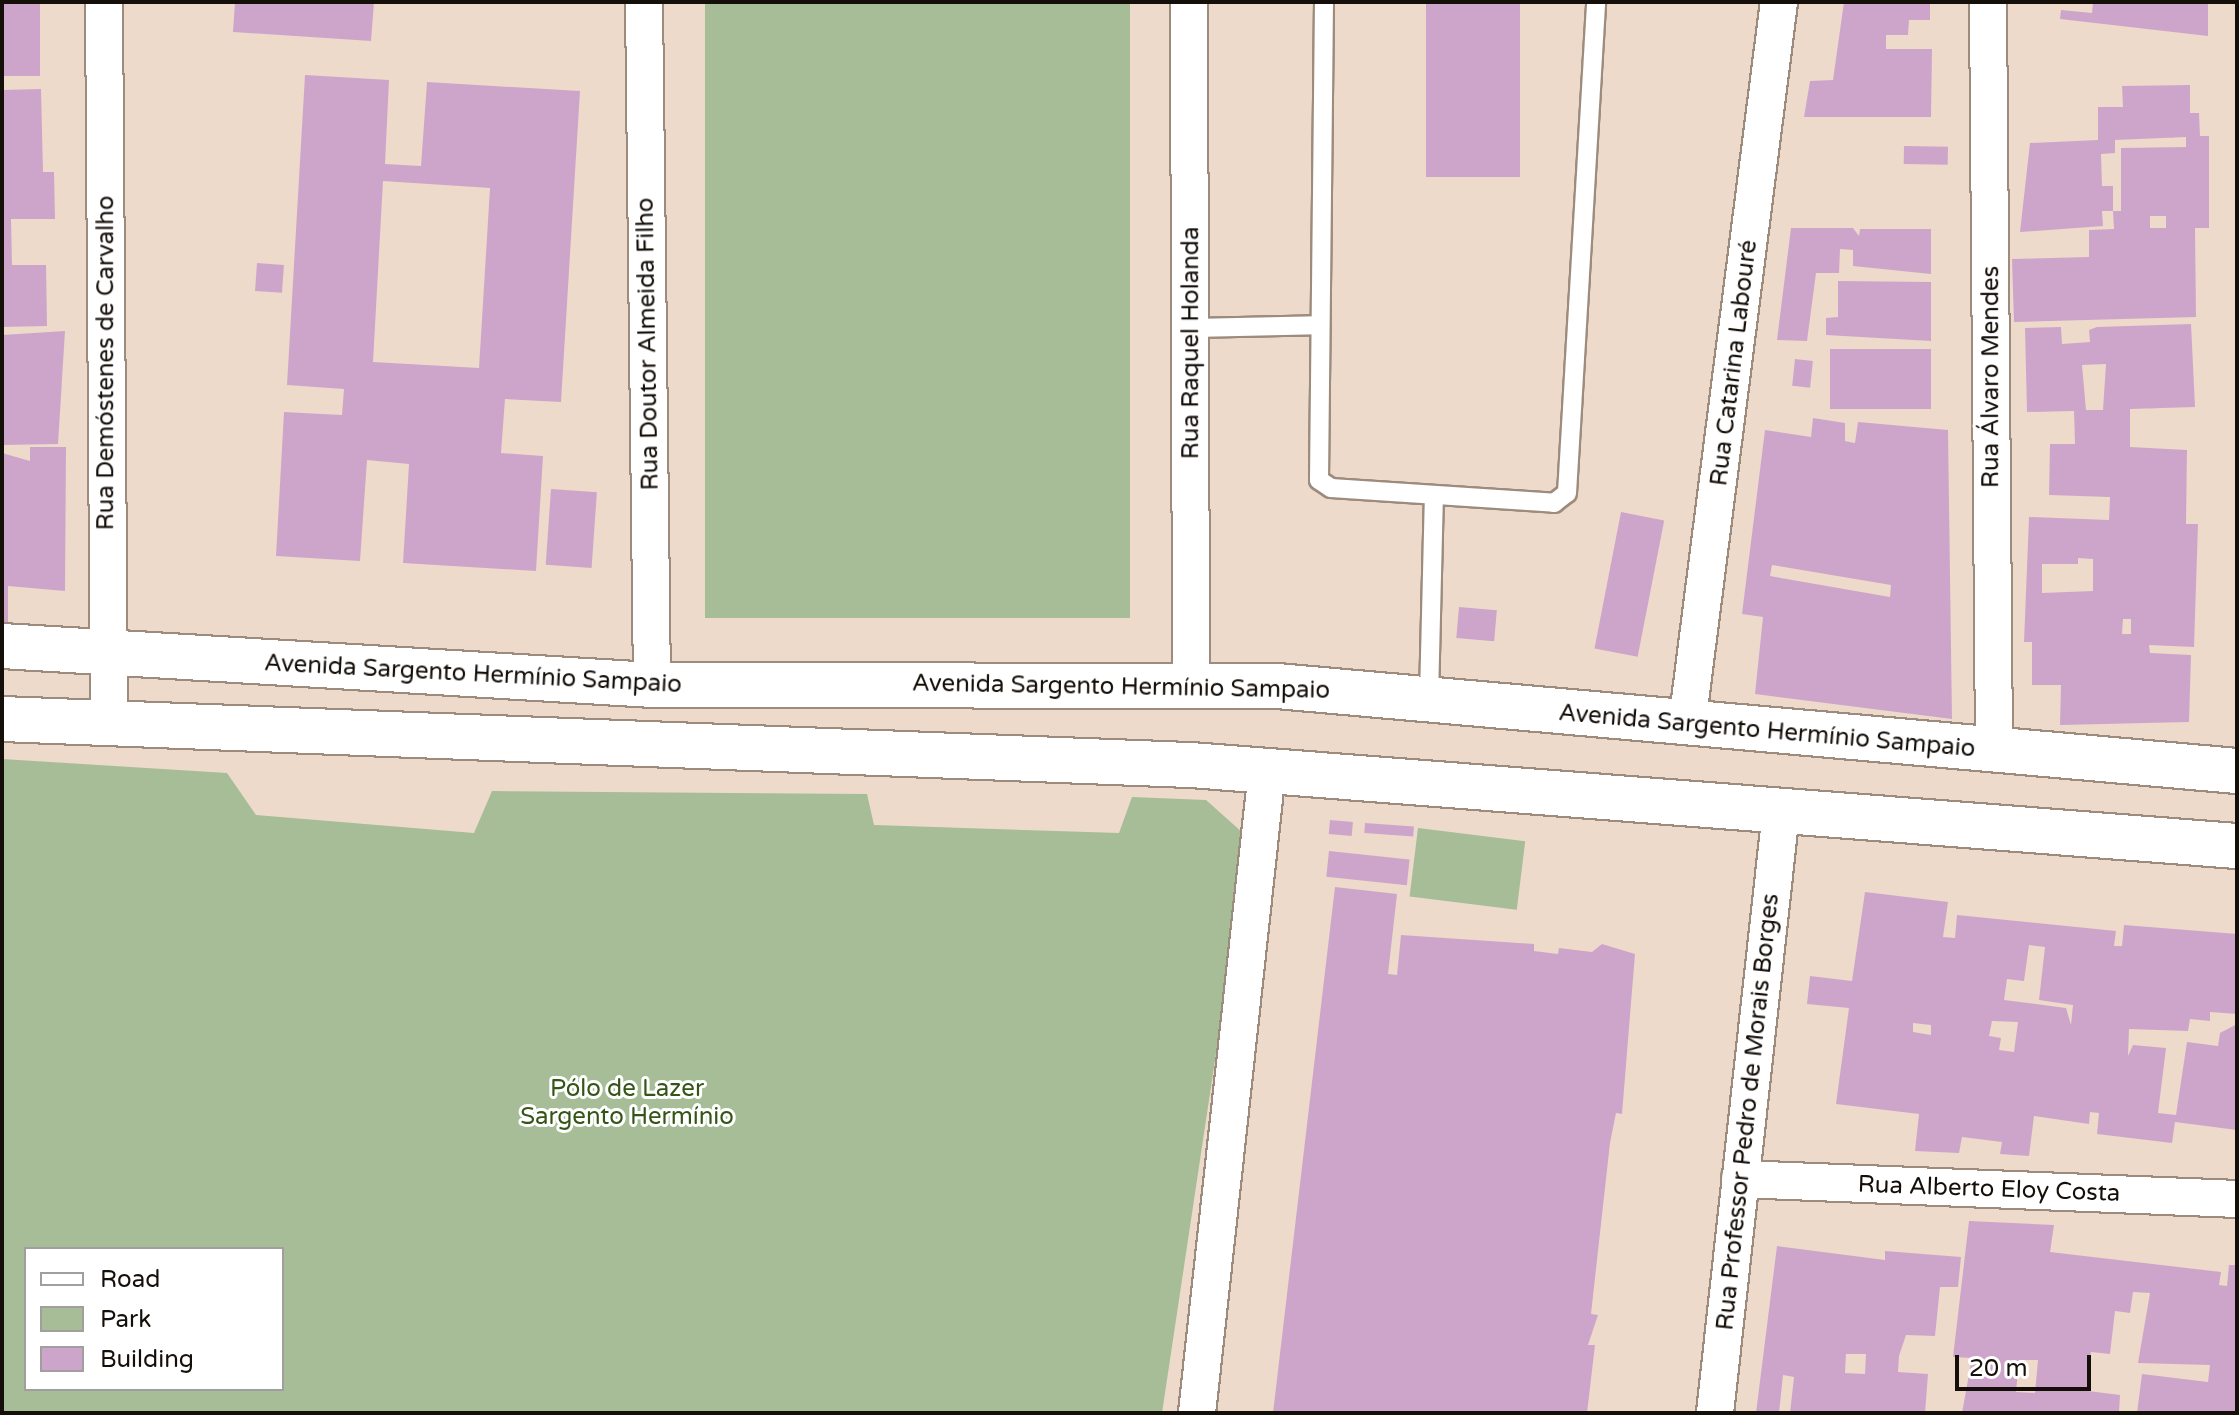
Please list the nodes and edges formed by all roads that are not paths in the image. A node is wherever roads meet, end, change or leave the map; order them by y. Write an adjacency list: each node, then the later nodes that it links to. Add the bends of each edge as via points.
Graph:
1 (104, 2): 12 (street, Rua Demóstenes de Carvalho)
2 (644, 2): 14 (street, Rua Doutor Almeida Filho)
3 (1189, 2): 9 (street, Rua Raquel Holanda)
4 (1324, 2): 8 (lane)
5 (1596, 2): 10 (lane, via 1567,493 1554,503)
6 (1779, 2): 18 (street, Rua Catarina Labouré)
7 (1988, 2): 19 (street, Rua Álvaro Mendes)
8 (1319, 325): 9 (lane); 10 (lane, via 1319,480 1331,488)
9 (1191, 328): 13 (street, Rua Raquel Holanda)
10 (1434, 497): 15 (lane)
11 (2, 646): 12 (main road, Avenida Sargento Hermínio Sampaio)
12 (108, 652): 14 (main road, Avenida Sargento Hermínio Sampaio); 17 (street, Rua Demóstenes de Carvalho)
13 (1191, 683): 14 (main road, Avenida Sargento Hermínio Sampaio); 15 (main road, Avenida Sargento Hermínio Sampaio)
14 (652, 685)
15 (1429, 697): 18 (main road, Avenida Sargento Hermínio Sampaio)
16 (2, 719): 17 (main road)
17 (109, 724): 20 (main road)
18 (1687, 724): 19 (main road, Avenida Sargento Hermínio Sampaio)
19 (1994, 752): 21 (main road, Avenida Sargento Hermínio Sampaio)
20 (1267, 771): 22 (main road); 26 (street)
21 (2237, 771)
22 (1781, 811): 23 (main road); 24 (street, Rua Professor Pedro de Morais Borges)
23 (2237, 846)
24 (1740, 1179): 25 (street, Rua Alberto Eloy Costa); 27 (street, Rua Professor Pedro de Morais Borges)
25 (2237, 1199)
26 (1197, 1413)
27 (1715, 1413)

